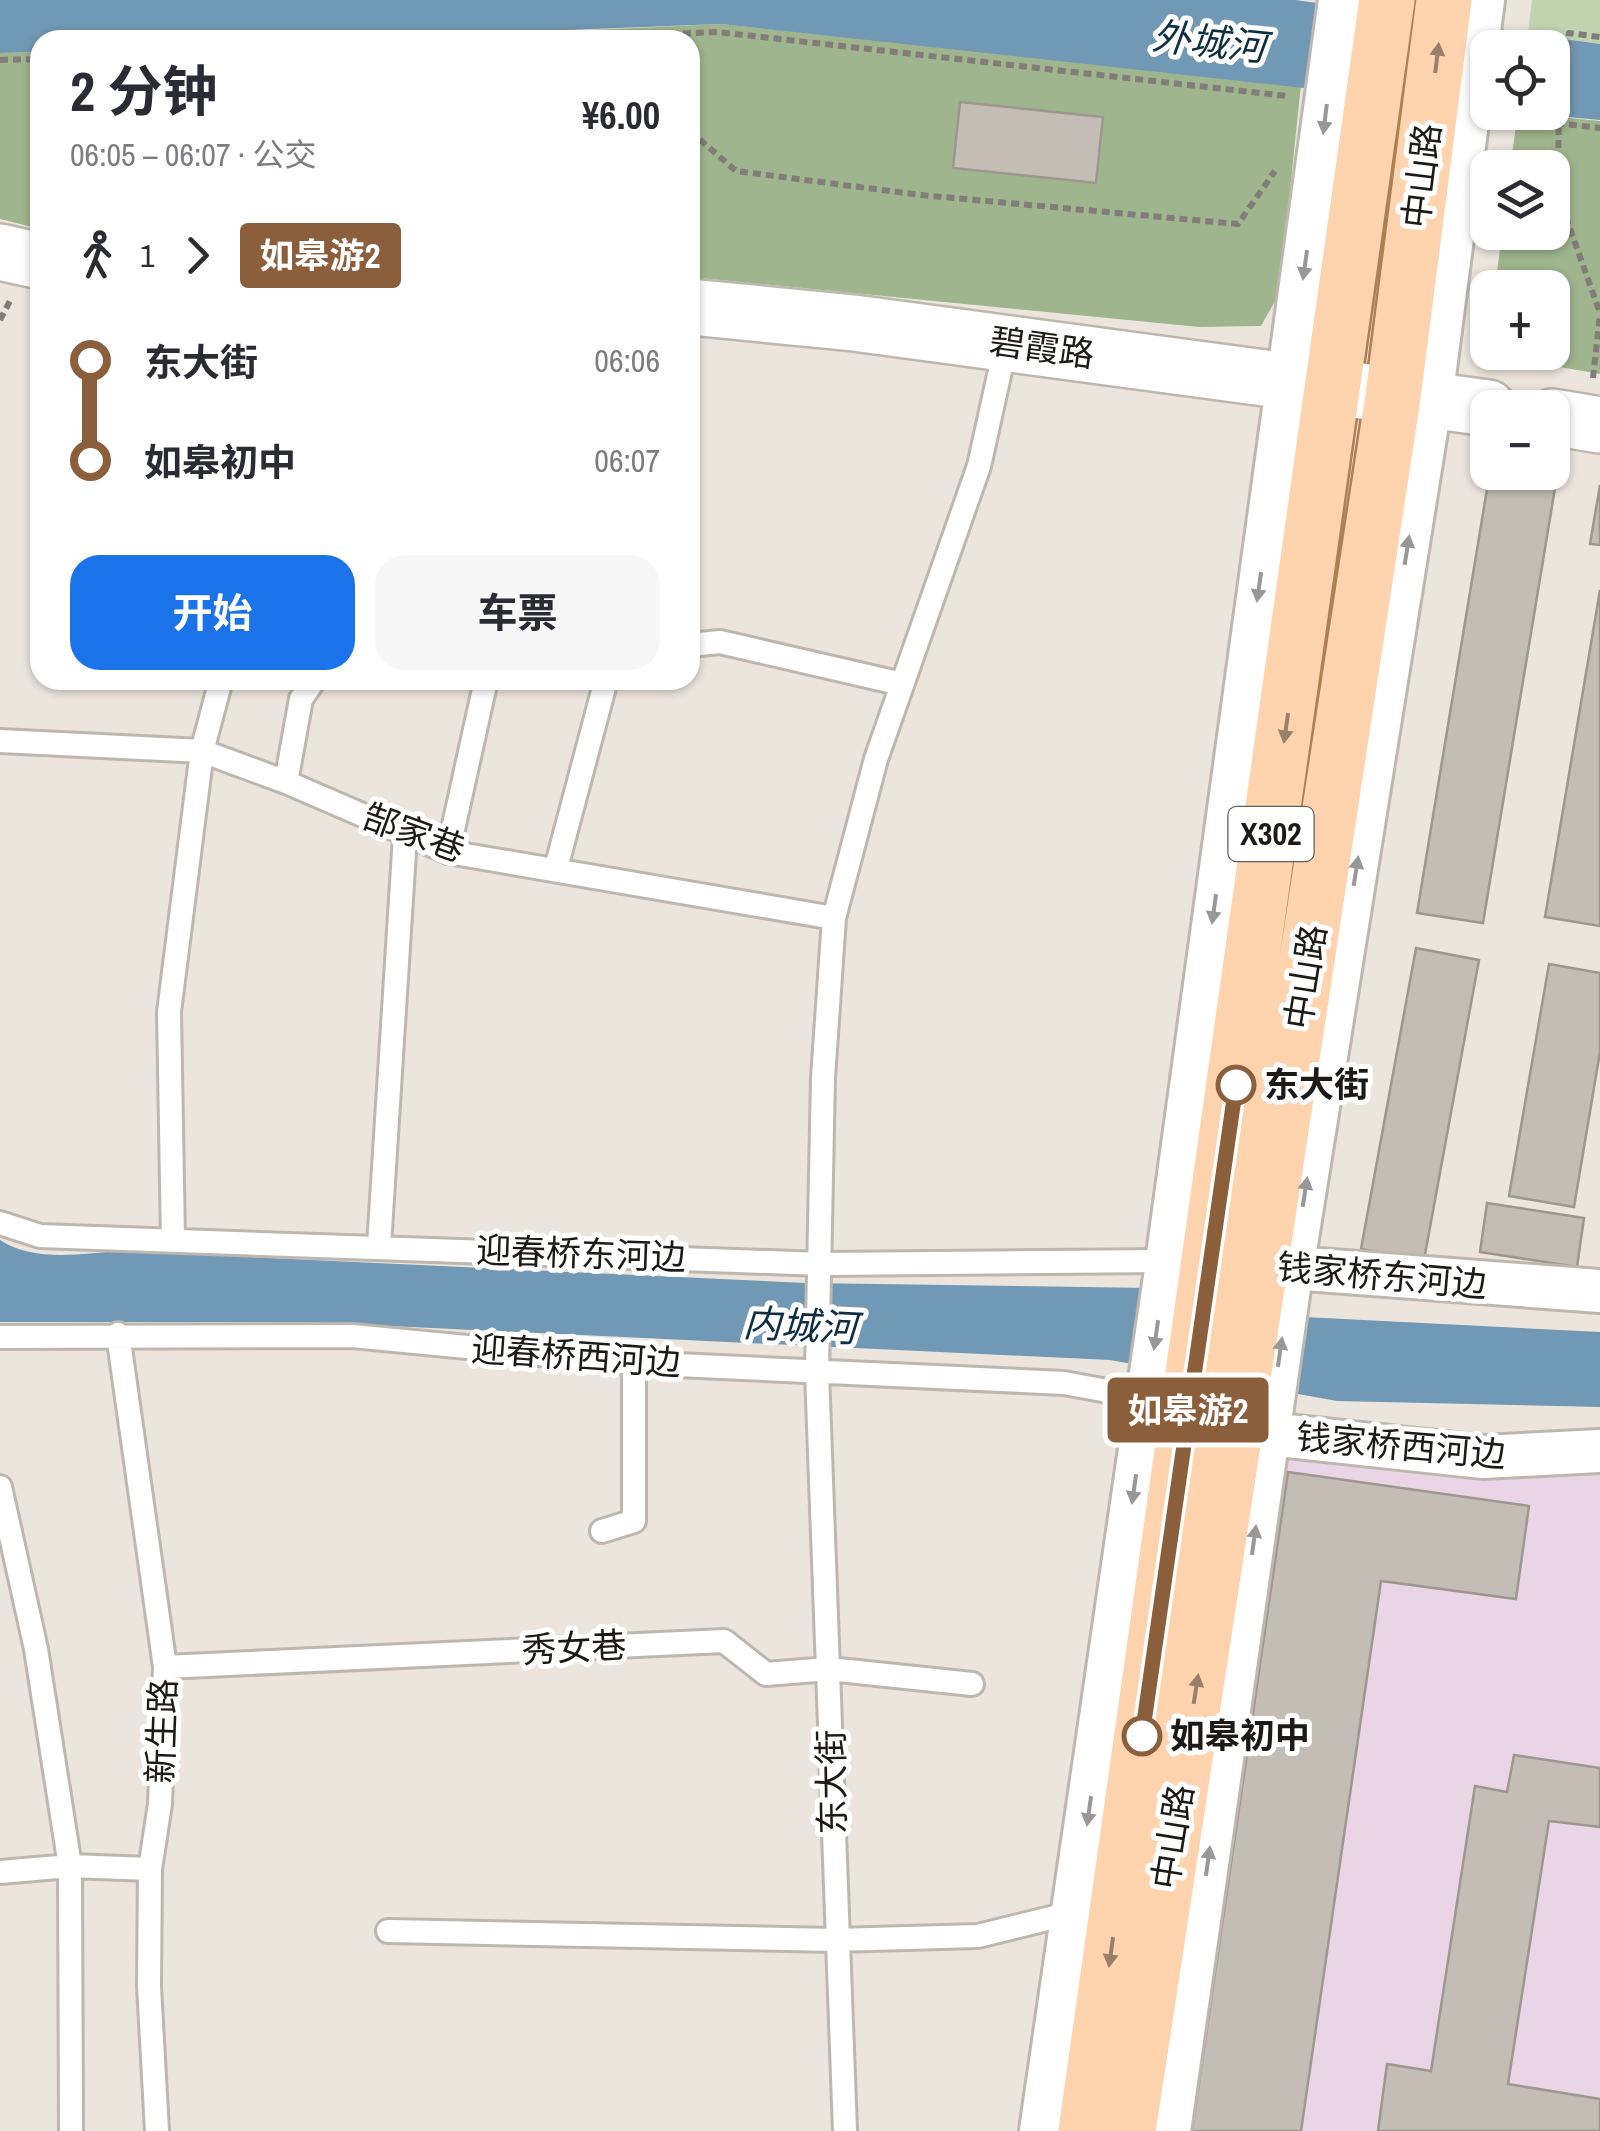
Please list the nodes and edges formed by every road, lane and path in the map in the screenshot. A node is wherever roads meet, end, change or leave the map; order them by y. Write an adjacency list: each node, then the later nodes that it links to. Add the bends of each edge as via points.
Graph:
1 (1340, 0): 17 (street, one-way to 17)
2 (1386, 0): 17 (main road, 中山路 / X302)
3 (1444, 0): 18 (main road, 中山路 / X302, one-way to 3)
4 (1483, 0): 18 (street)
5 (700, 33): 10 (path)
6 (1570, 33): 7 (path)
7 (1600, 37)
8 (30, 59): 9 (path)
9 (0, 60)
10 (1290, 96): 11 (path); 12 (path)
11 (1302, 98)
12 (1286, 115)
13 (1570, 125): 14 (path)
14 (1600, 128)
15 (700, 140): 16 (path, via 736,171 921,196 1238,224 1275,171)
16 (1279, 152)
17 (1342, 172): 25 (main road, 中山路 / X302, one-way to 25)
18 (1440, 187): 26 (main road, 中山路 / X302)
19 (1570, 234): 23 (path)
20 (0, 252): 21 (street)
21 (30, 259)
22 (700, 314): 24 (street, 碧霞路)
23 (1600, 314): 28 (path)
24 (1006, 344): 25 (street, 碧霞路); 30 (lane, via 979,466)
25 (1310, 384): 26 (street, 碧霞路); 46 (main road, 中山路 / X302, one-way to 46)
26 (1412, 398): 27 (street, 碧霞路); 46 (main road, 中山路 / X302, one-way to 26)
27 (1470, 406)
28 (1580, 422)
29 (700, 644): 30 (lane, via 720,642)
30 (902, 684): 41 (lane)
31 (218, 690): 36 (lane)
32 (308, 690): 37 (lane)
33 (484, 690): 39 (lane)
34 (603, 690): 40 (lane)
35 (0, 741): 36 (lane, 郜家巷)
36 (202, 751): 37 (lane, 郜家巷); 43 (lane, via 169,1012)
37 (286, 782): 38 (lane, 郜家巷)
38 (405, 836): 39 (lane, 郜家巷); 44 (lane)
39 (448, 852): 40 (lane, 郜家巷)
40 (556, 868): 41 (lane, 郜家巷)
41 (834, 918): 45 (lane, via 823,1078)
42 (0, 1223): 43 (lane, 迎春桥东河边, via 40,1236)
43 (173, 1240): 44 (lane, 迎春桥东河边)
44 (379, 1246): 45 (lane, 迎春桥东河边)
45 (822, 1264): 46 (lane, 迎春桥东河边); 51 (lane, 东大街)
46 (1232, 1274): 47 (street, 钱家桥东河边); 52 (main road, 中山路 / X302); 52 (street, one-way to 52)
47 (1600, 1291)
48 (118, 1334): 49 (lane, 迎春桥西河边); 50 (lane, 迎春桥西河边, via 352,1336); 56 (lane, 新生路)
49 (0, 1336)
50 (634, 1363): 51 (lane, 迎春桥西河边); 55 (lane, via 634,1520)
51 (817, 1372): 52 (lane, 迎春桥西河边, via 1064,1383); 57 (lane, 东大街)
52 (1210, 1415): 53 (street, 钱家桥西河边, via 1483,1457); 62 (street, one-way to 62); 69 (main road, 中山路 / X302, one-way to 69); 70 (main road, 中山路 / X302, one-way to 52); 71 (street, one-way to 52)
53 (1600, 1451)
54 (0, 1487): 59 (lane, via 36,1649)
55 (602, 1531)
56 (164, 1667): 57 (lane, 秀女巷, via 724,1642 766,1674); 60 (lane, 新生路, via 160,1804)
57 (829, 1668): 58 (lane, 秀女巷); 64 (lane, 东大街)
58 (972, 1684)
59 (70, 1866): 60 (lane); 61 (lane); 65 (lane)
60 (150, 1870): 66 (lane, 新生路)
61 (0, 1872)
62 (1075, 1912): 64 (lane, via 978,1936); 68 (street)
63 (388, 1931): 64 (lane)
64 (835, 1940): 67 (lane, 东大街)
65 (71, 2131)
66 (156, 2131)
67 (845, 2131)
68 (1041, 2131)
69 (1086, 2131)
70 (1128, 2131)
71 (1169, 2131)

